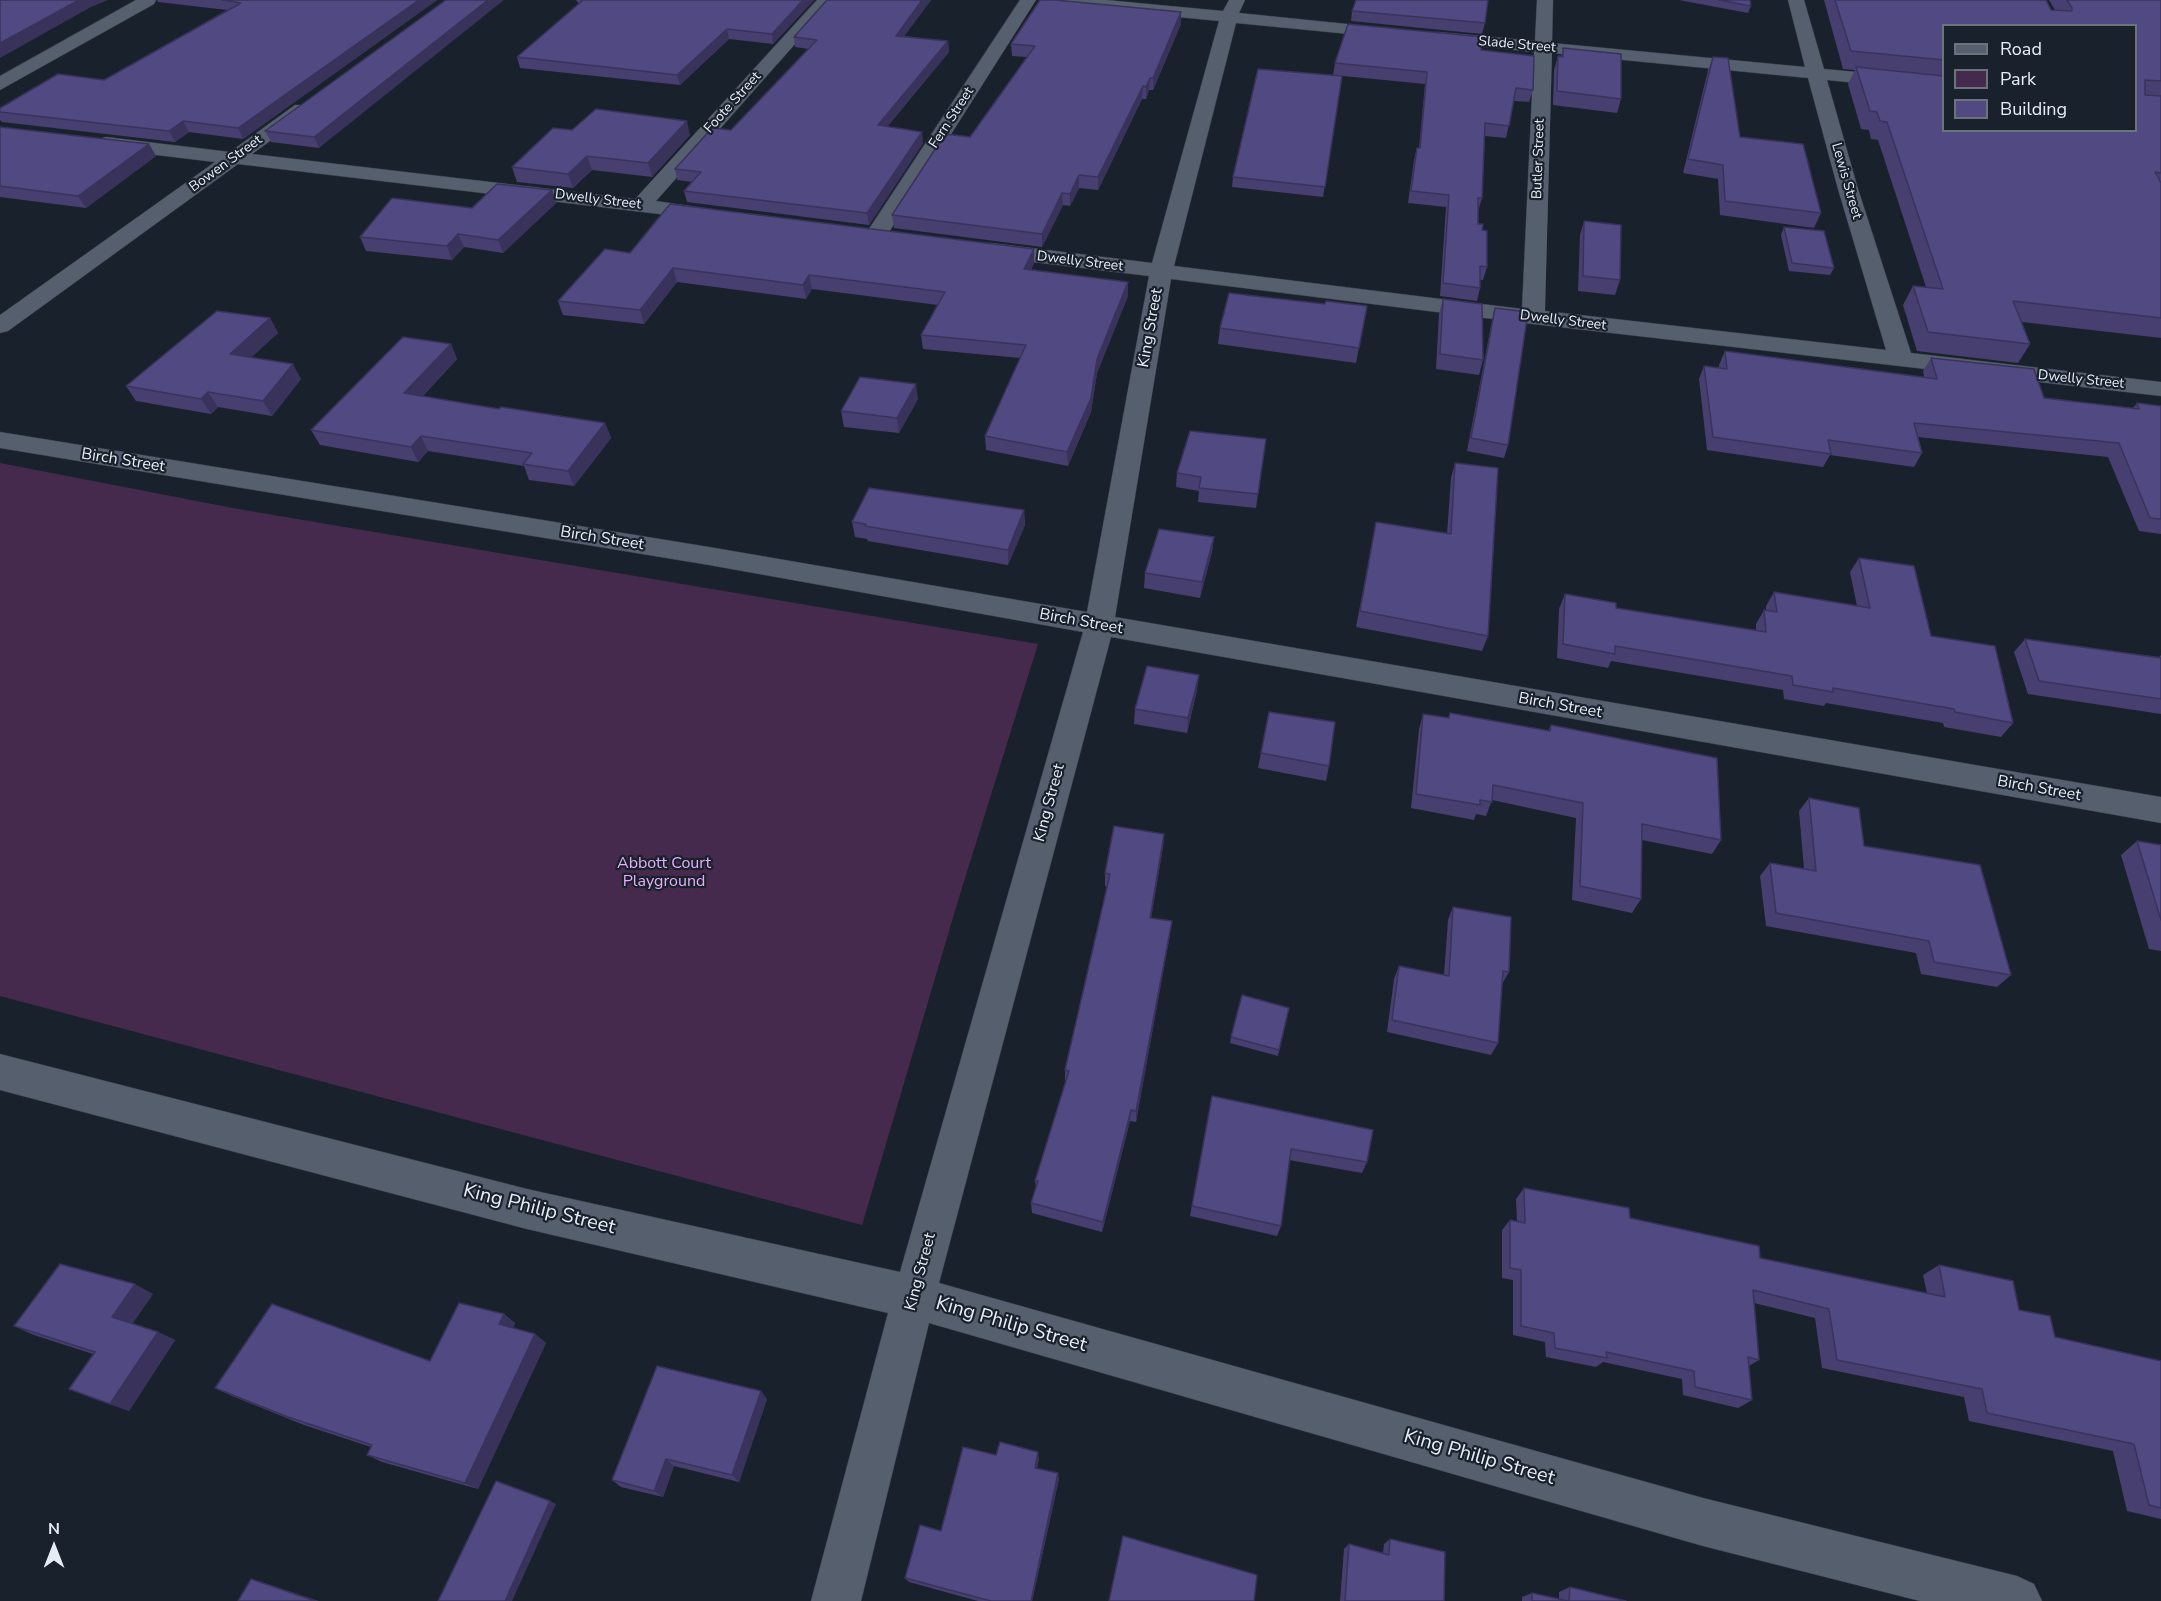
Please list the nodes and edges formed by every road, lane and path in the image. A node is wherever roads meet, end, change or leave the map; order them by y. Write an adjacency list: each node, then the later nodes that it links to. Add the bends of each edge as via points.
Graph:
1 (148, 0): 10 (street)
2 (826, 0): 15 (street, Foote Street)
3 (1028, 0): 18 (street, Fern Street)
4 (1054, 0): 7 (street, Slade Street)
5 (1545, 0): 8 (street, Butler Street)
6 (1796, 0): 9 (street, Lewis Street)
7 (1233, 9): 8 (street, Slade Street, via 1409,35); 21 (street, King Street)
8 (1543, 47): 9 (street, Slade Street); 22 (street, Butler Street)
9 (1815, 73): 11 (street, Slade Street); 24 (street, Lewis Street)
10 (0, 84)
11 (1942, 86)
12 (321, 95): 14 (street, Bowen Street)
13 (82, 140): 14 (street, Dwelly Street)
14 (234, 159): 15 (street, Dwelly Street); 23 (street, Bowen Street)
15 (641, 205): 16 (street, Dwelly Street)
16 (735, 217)
17 (852, 232): 18 (street)
18 (876, 235): 19 (street)
19 (900, 238)
20 (971, 248): 21 (street, Dwelly Street)
21 (1161, 272): 22 (street, Dwelly Street); 27 (street, King Street)
22 (1533, 317): 24 (street, Dwelly Street)
23 (0, 326)
24 (1901, 360): 25 (street, Dwelly Street)
25 (2161, 388)
26 (0, 440): 27 (street, Birch Street, via 709,556)
27 (1099, 626): 28 (street, Birch Street); 30 (street, King Street)
28 (2161, 810)
29 (0, 1072): 30 (street, King Philip Street, via 527,1209)
30 (914, 1297): 31 (street, King Street); 32 (street, King Philip Street, via 1703,1522)
31 (836, 1601)
32 (2017, 1601)

